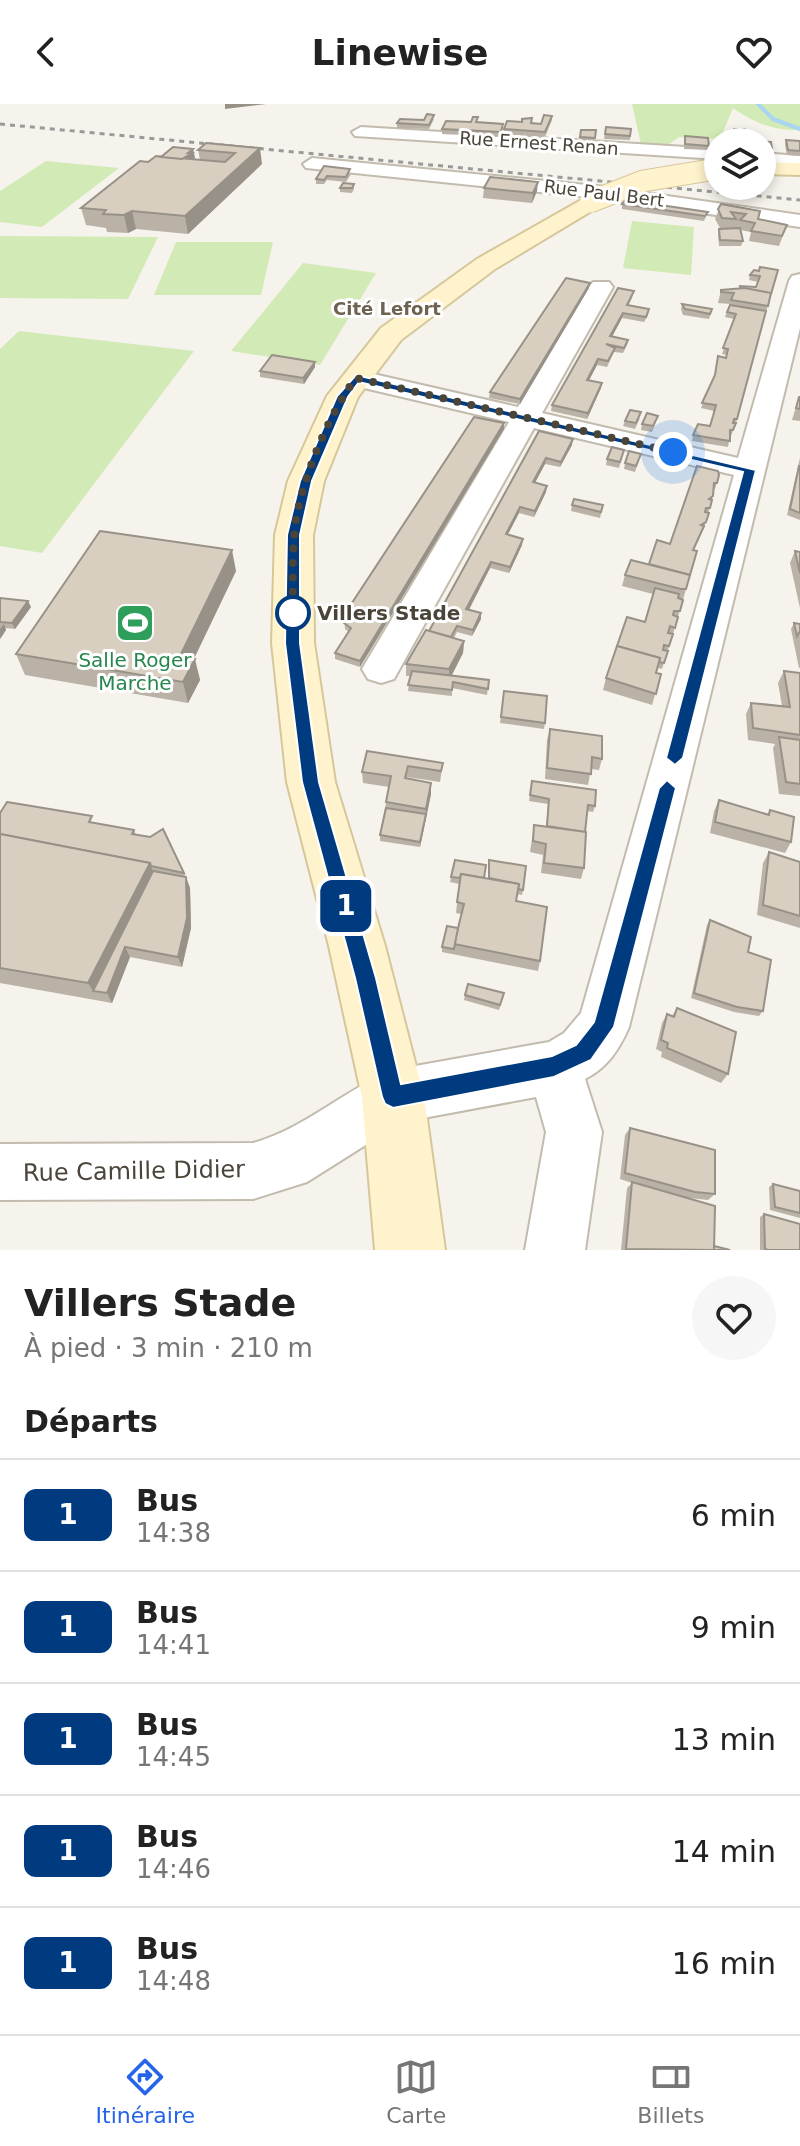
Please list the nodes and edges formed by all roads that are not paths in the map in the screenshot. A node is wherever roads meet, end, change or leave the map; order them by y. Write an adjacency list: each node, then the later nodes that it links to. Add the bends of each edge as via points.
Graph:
1 (361, 132): 5 (street, Rue Ernest Renan)
2 (776, 159): 3 (street)
3 (800, 161)
4 (312, 164): 9 (street, Rue Paul Bert, via 630,195)
5 (704, 164)
6 (704, 167): 12 (main road, bridge, via 643,181 590,202 449,289 391,334)
7 (776, 168): 8 (main road)
8 (800, 169)
9 (800, 221)
10 (601, 287): 13 (street)
11 (798, 293): 14 (street)
12 (356, 378): 13 (street); 17 (main road, via 306,481 294,535 293,643 311,782)
13 (526, 418): 14 (street); 15 (street)
14 (750, 470): 16 (street, via 603,1027 583,1052)
15 (381, 669)
16 (554, 1067): 17 (street); 20 (street, via 574,1132)
17 (393, 1097): 18 (street, Rue Camille Didier, via 287,1162 253,1171); 19 (main road)
18 (0, 1172)
19 (410, 1250)
20 (555, 1250)

